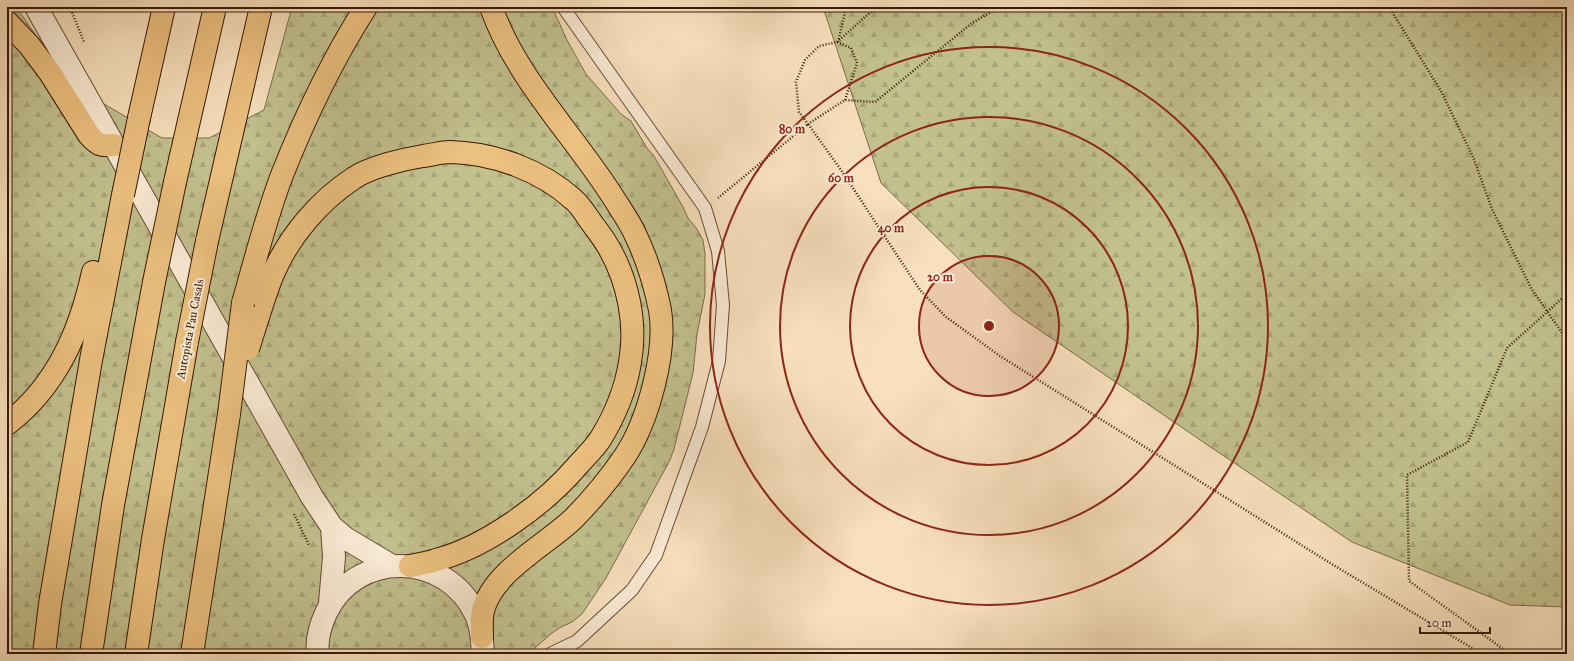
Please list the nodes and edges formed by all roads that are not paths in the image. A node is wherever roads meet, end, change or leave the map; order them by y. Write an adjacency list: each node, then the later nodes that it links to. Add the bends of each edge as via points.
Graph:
1 (36, 7): 9 (street)
2 (164, 7): 10 (highway, bridge)
3 (215, 7): 18 (highway, bridge, via 154,282 114,497)
4 (261, 7): 19 (highway, Autopista Pau Casals, bridge, via 187,342 155,524)
5 (366, 7): 11 (highway, via 310,110 282,176 268,218)
6 (491, 7): 16 (highway, via 514,55 599,176 636,235 654,285 660,313 660,344 657,372 650,397 625,455 600,489 572,520 514,566 498,583 483,611)
7 (563, 7): 22 (lane, via 705,208 718,251 723,305 719,361 697,441 656,555 632,590 577,641)
8 (7, 22): 9 (highway, via 50,73 92,139 103,146)
9 (114, 145): 13 (street, via 312,496)
10 (116, 207): 12 (highway, via 87,300 67,351 43,388); 17 (highway, via 50,604)
11 (250, 310): 14 (highway, via 296,234 326,200 355,176 382,166 447,152 478,154 505,161 554,185 576,201 609,247 629,300 631,360 623,391 601,439 546,498 502,530 474,546 438,560); 20 (highway, bridge, via 229,414)
12 (7, 424)
13 (332, 527): 14 (street, via 345,538); 15 (street, via 334,557)
14 (401, 566): 15 (street, via 369,571 356,577); 16 (street, via 430,571 450,582 464,595 476,615)
15 (330, 603): 21 (street, via 320,626)
16 (482, 645)
17 (44, 654)
18 (92, 654)
19 (136, 654)
20 (192, 654)
21 (318, 654)
22 (550, 654)

